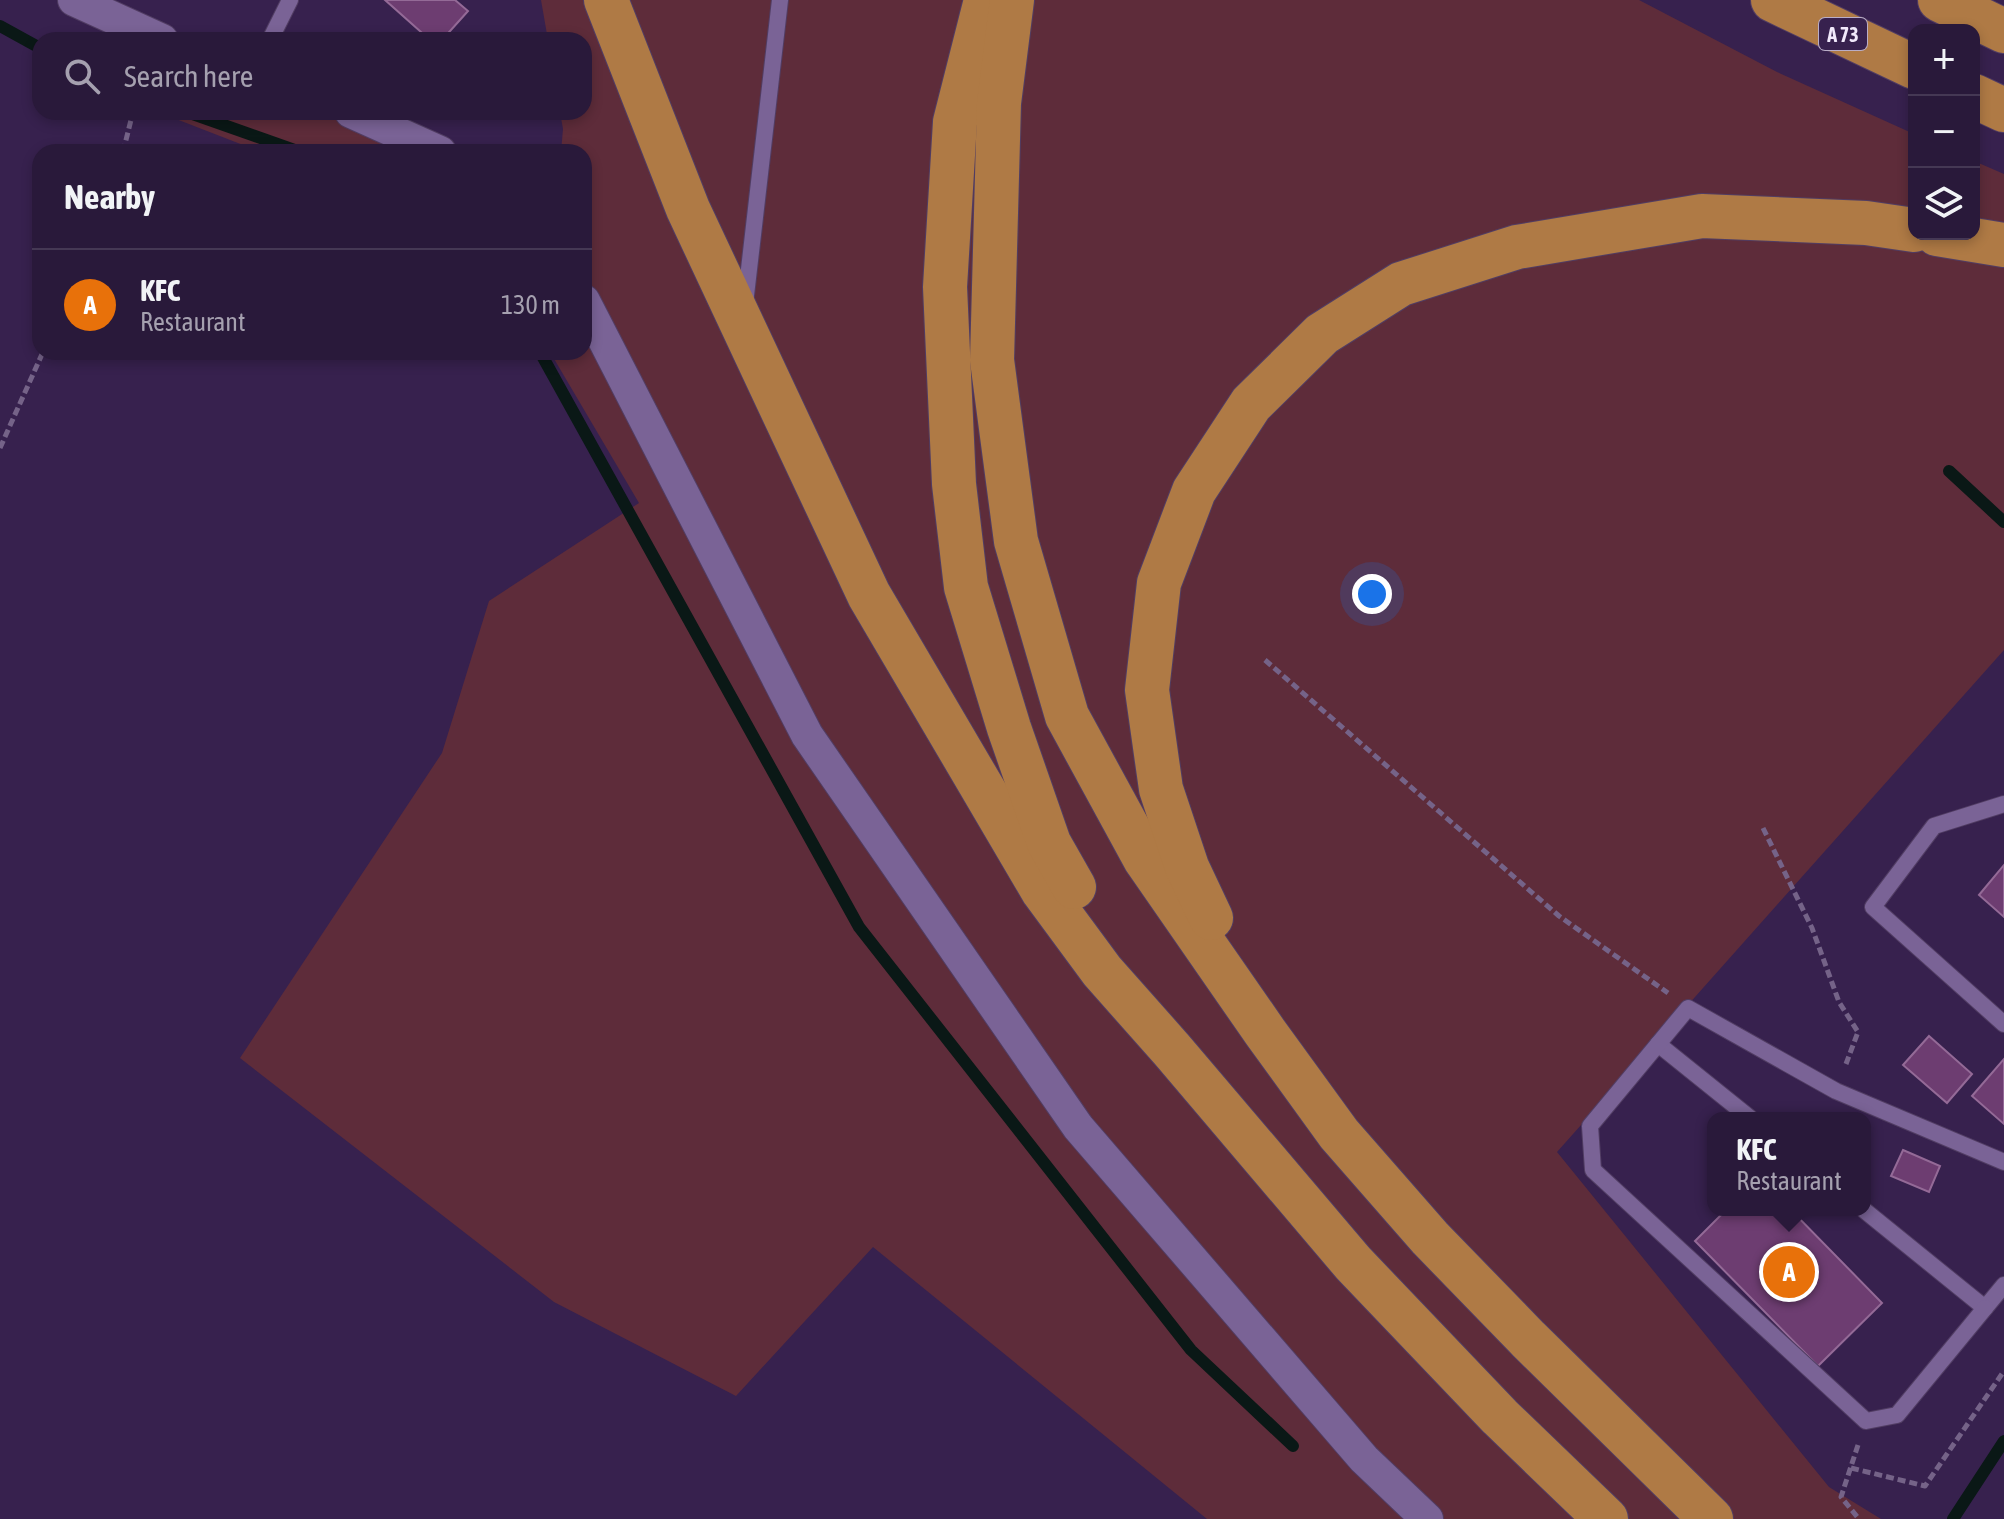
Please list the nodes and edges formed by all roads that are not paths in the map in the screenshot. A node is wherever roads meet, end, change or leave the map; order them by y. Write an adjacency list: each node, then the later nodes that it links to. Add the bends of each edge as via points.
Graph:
1 (74, 0): 10 (street)
2 (290, 0): 11 (lane)
3 (606, 0): 21 (highway, via 688,209)
4 (780, 0): 21 (lane)
5 (986, 0): 26 (highway, via 955,122 945,287 954,484 966,587 1049,843)
6 (1012, 0): 24 (highway, via 999,103 992,360 1016,541 1067,716 1145,859)
7 (1773, 0): 12 (highway, A 73)
8 (1940, 0): 9 (highway)
9 (2004, 31)
10 (144, 32)
11 (274, 32)
12 (1908, 64)
13 (1980, 99): 14 (highway)
14 (2004, 110)
15 (369, 120): 16 (street)
16 (422, 144)
17 (1908, 229): 24 (highway, via 1702,216 1517,247 1401,284 1322,334 1251,404 1194,491 1159,583 1147,690 1161,789 1187,867)
18 (1974, 240): 19 (highway)
19 (2004, 245)
20 (592, 317): 32 (street, via 807,735 1078,1127 1364,1459)
21 (742, 324): 26 (highway, via 869,595 1035,878 1102,971)
22 (2004, 804): 23 (lane, via 1934,826 1873,907)
23 (2004, 1024)
24 (1265, 1032): 34 (highway, via 1339,1134 1430,1238)
25 (1658, 1044): 27 (lane); 28 (lane, via 1688,1008 1836,1091); 31 (lane, via 1590,1126 1593,1170 1866,1421 1897,1415)
26 (1172, 1050): 33 (highway, via 1353,1263)
27 (1743, 1112)
28 (2004, 1162)
29 (1871, 1216): 31 (lane)
30 (2004, 1285): 31 (lane)
31 (1985, 1308)
32 (1427, 1519)
33 (1606, 1519)
34 (1711, 1519)

